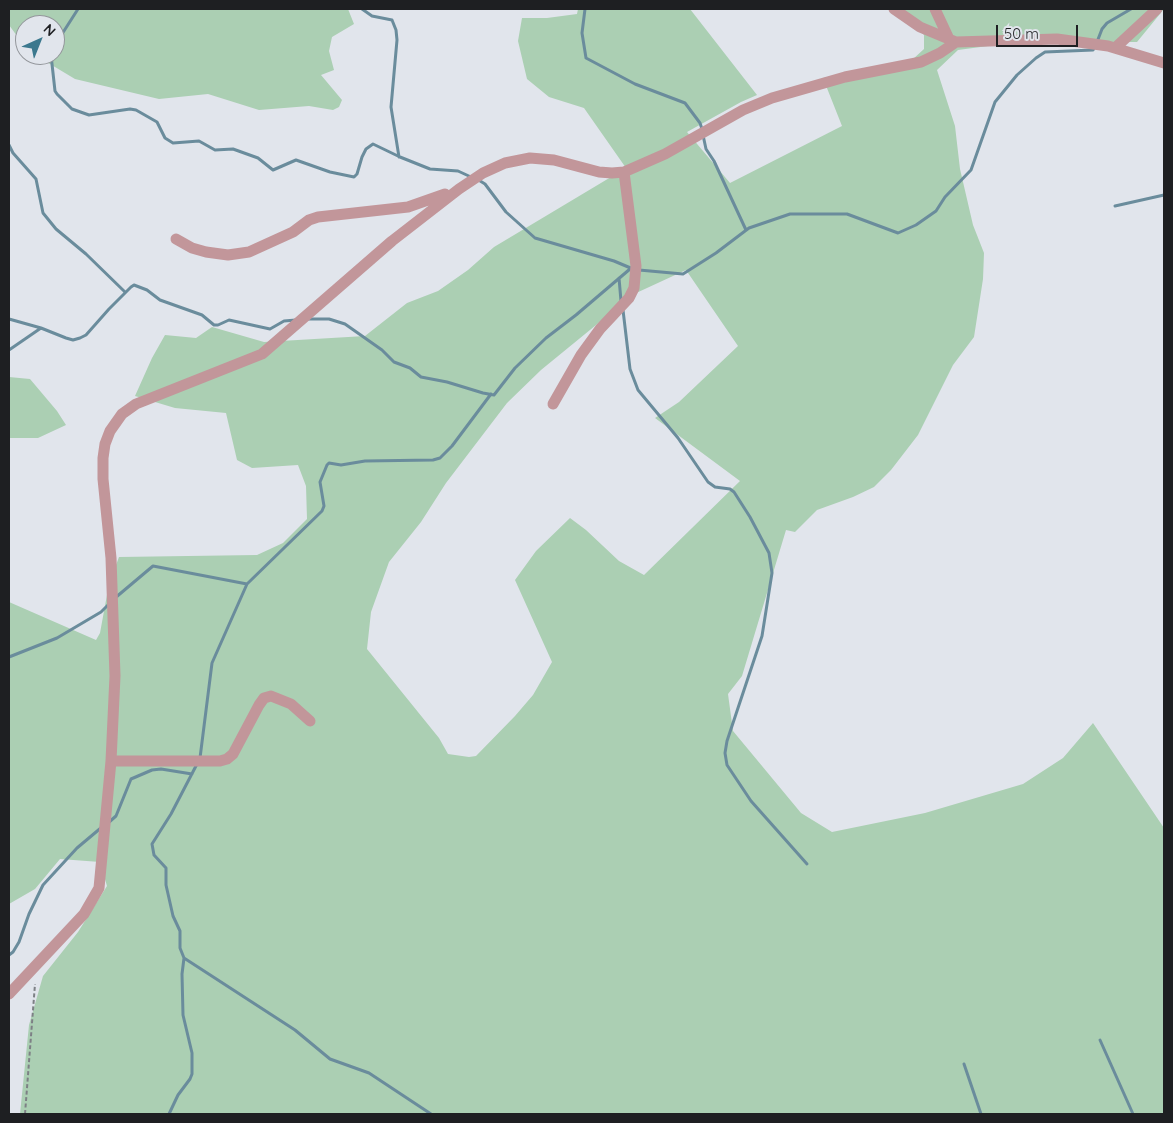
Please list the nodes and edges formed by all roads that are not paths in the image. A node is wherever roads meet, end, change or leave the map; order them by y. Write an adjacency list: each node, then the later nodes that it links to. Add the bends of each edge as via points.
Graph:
1 (894, 9): 4 (street, via 920,27)
2 (935, 9): 4 (street)
3 (1157, 9): 5 (street)
4 (953, 40): 5 (street, via 1057,39); 7 (street, via 940,53 921,62 845,77 772,98)
5 (1115, 48): 6 (street)
6 (1164, 63)
7 (624, 172): 8 (street, via 612,174 554,160 530,158 504,162); 10 (street, via 636,266 634,288 581,355)
8 (459, 189): 9 (street, via 408,207 318,217 249,252 228,255 206,252); 12 (street, via 392,241 262,354 136,404 115,422 105,444 103,458 115,676)
9 (176, 239)
10 (553, 404)
11 (310, 721): 12 (street, via 291,704 272,696 259,704 233,754 227,759)
12 (111, 761): 13 (street, via 99,888 84,914)
13 (9, 994)

